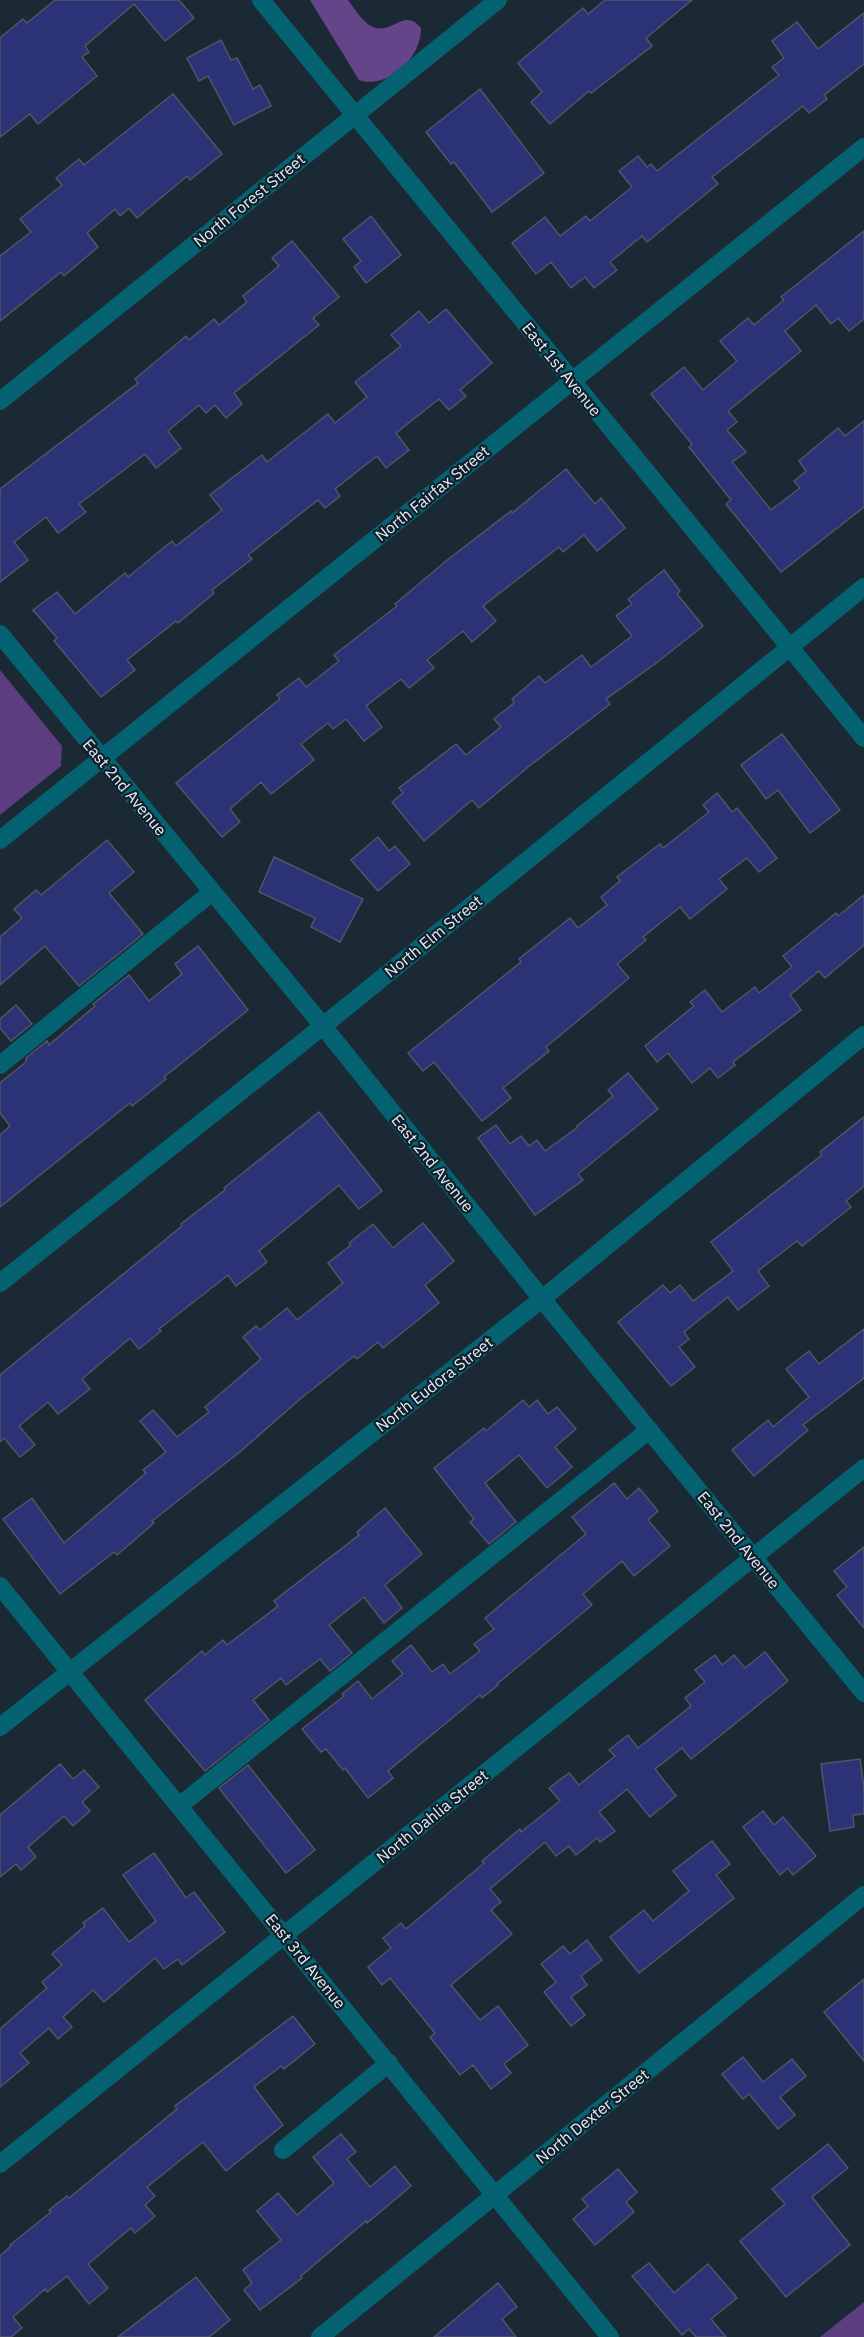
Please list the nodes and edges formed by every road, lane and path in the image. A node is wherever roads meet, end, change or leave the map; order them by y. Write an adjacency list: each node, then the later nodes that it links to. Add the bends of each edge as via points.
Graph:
1 (261, 0): 3 (street, East 1st Avenue)
2 (498, 0): 3 (street, North Forest Street)
3 (355, 116): 5 (street, East 1st Avenue); 6 (street, North Forest Street)
4 (864, 147): 5 (street, North Fairfax Street)
5 (571, 380): 9 (street, East 1st Avenue); 11 (street, North Fairfax Street)
6 (0, 401)
7 (864, 587): 9 (street, North Elm Street)
8 (0, 634): 11 (street, East 2nd Avenue)
9 (789, 646): 10 (street, East 1st Avenue); 14 (street, North Elm Street)
10 (864, 738)
11 (102, 759): 12 (street, North Fairfax Street); 13 (street, East 2nd Avenue)
12 (0, 840)
13 (212, 892): 14 (street, East 2nd Avenue); 16 (street)
14 (323, 1026): 17 (street, North Elm Street); 18 (street, East 2nd Avenue)
15 (864, 1035): 18 (street, North Eudora Street)
16 (0, 1065)
17 (0, 1283)
18 (542, 1299): 19 (street, East 2nd Avenue); 23 (street, North Eudora Street)
19 (649, 1430): 21 (street, East 2nd Avenue); 26 (street)
20 (864, 1468): 21 (street, North Dahlia Street)
21 (754, 1558): 24 (street, East 2nd Avenue); 28 (street, North Dahlia Street)
22 (0, 1586): 23 (street, East 3rd Avenue)
23 (69, 1671): 25 (street, North Eudora Street); 26 (street, East 3rd Avenue)
24 (863, 1688)
25 (0, 1727)
26 (179, 1806): 28 (street, East 3rd Avenue)
27 (864, 1895): 32 (street, North Dexter Street)
28 (284, 1934): 29 (street, East 3rd Avenue); 31 (street, North Dahlia Street)
29 (389, 2063): 30 (street); 32 (street, East 3rd Avenue)
30 (283, 2150)
31 (0, 2164)
32 (496, 2194): 33 (street, North Dexter Street); 34 (street, East 3rd Avenue)
33 (320, 2337)
34 (610, 2337)

